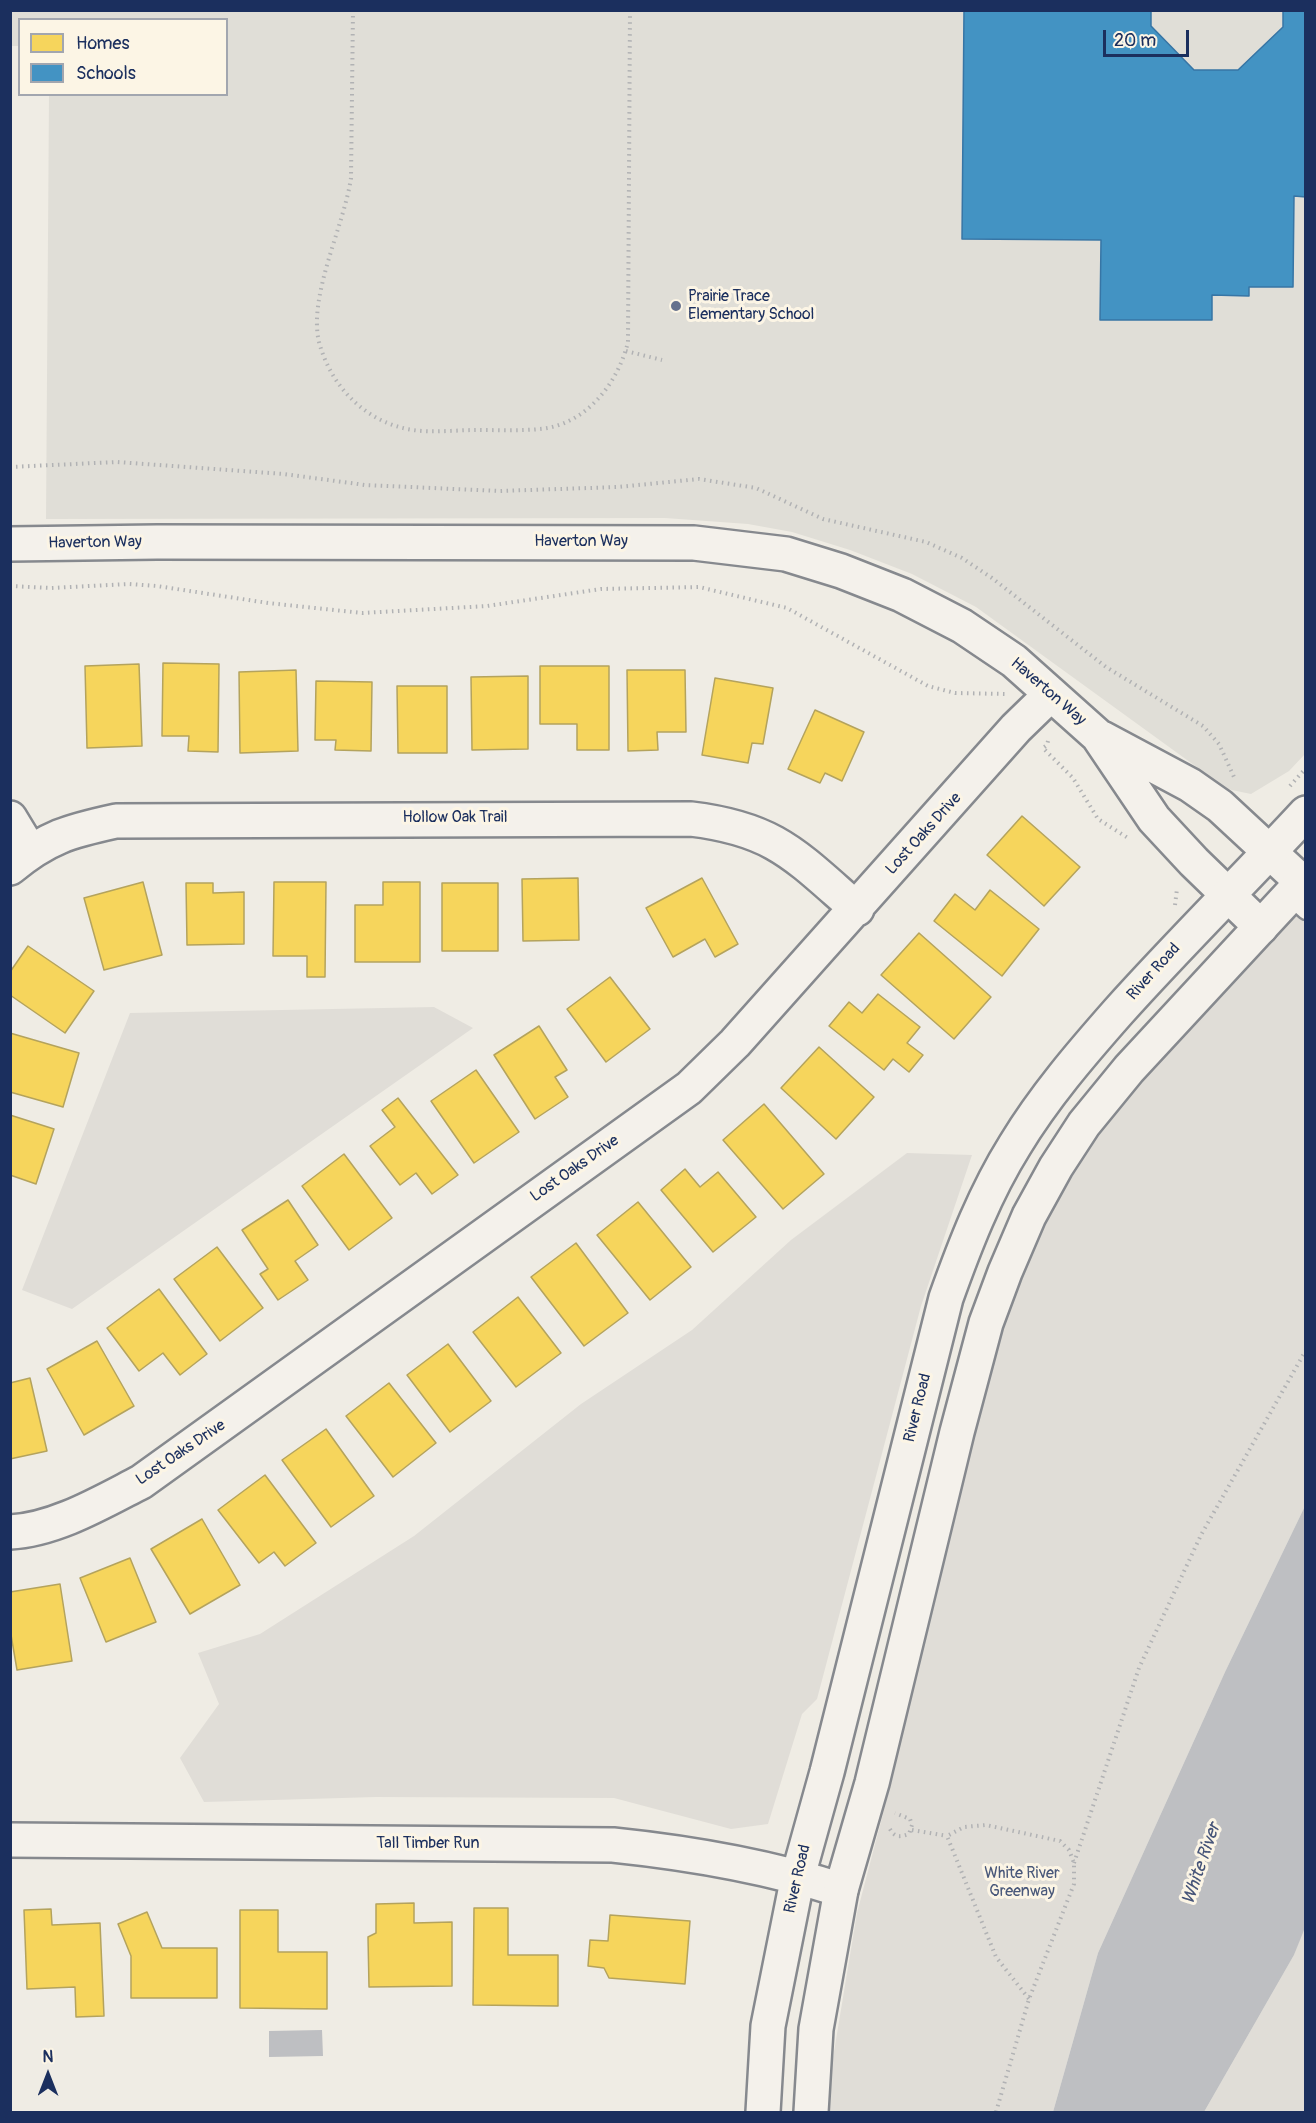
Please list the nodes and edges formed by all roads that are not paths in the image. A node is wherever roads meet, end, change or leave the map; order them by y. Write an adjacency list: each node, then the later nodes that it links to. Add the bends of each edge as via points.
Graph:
1 (10, 544): 2 (street, Haverton Way, via 694,543 746,547 786,554 841,571 902,595 962,626 1014,661)
2 (1039, 705): 3 (street, Haverton Way); 10 (street, Lost Oaks Drive)
3 (1098, 736): 6 (street, Haverton Way, via 1190,785 1220,806); 9 (street, Haverton Way, via 1154,819)
4 (1305, 813): 6 (street, River Road)
5 (10, 818): 7 (street)
6 (1270, 852): 8 (street, Haverton Way); 9 (street, River Road)
7 (20, 859): 10 (street, Hollow Oak Trail, via 69,831 116,821 691,819 747,828 767,837 788,849)
8 (1300, 892): 11 (street)
9 (1227, 894): 11 (street, Haverton Way); 14 (street, River Road, via 1047,1097 1015,1144 964,1246 946,1298)
10 (857, 909): 12 (street, Lost Oaks Drive, via 689,1088 141,1482 92,1507)
11 (1261, 927): 15 (street, via 1129,1069 1084,1124 1051,1177 1013,1254 986,1323 869,1793)
12 (10, 1532)
13 (10, 1840): 14 (street, Tall Timber Run, via 613,1845)
14 (798, 1876): 15 (street, Tall Timber Run); 16 (street, River Road, via 768,2026)
15 (841, 1890): 17 (street, via 816,2029)
16 (763, 2112)
17 (811, 2112)

